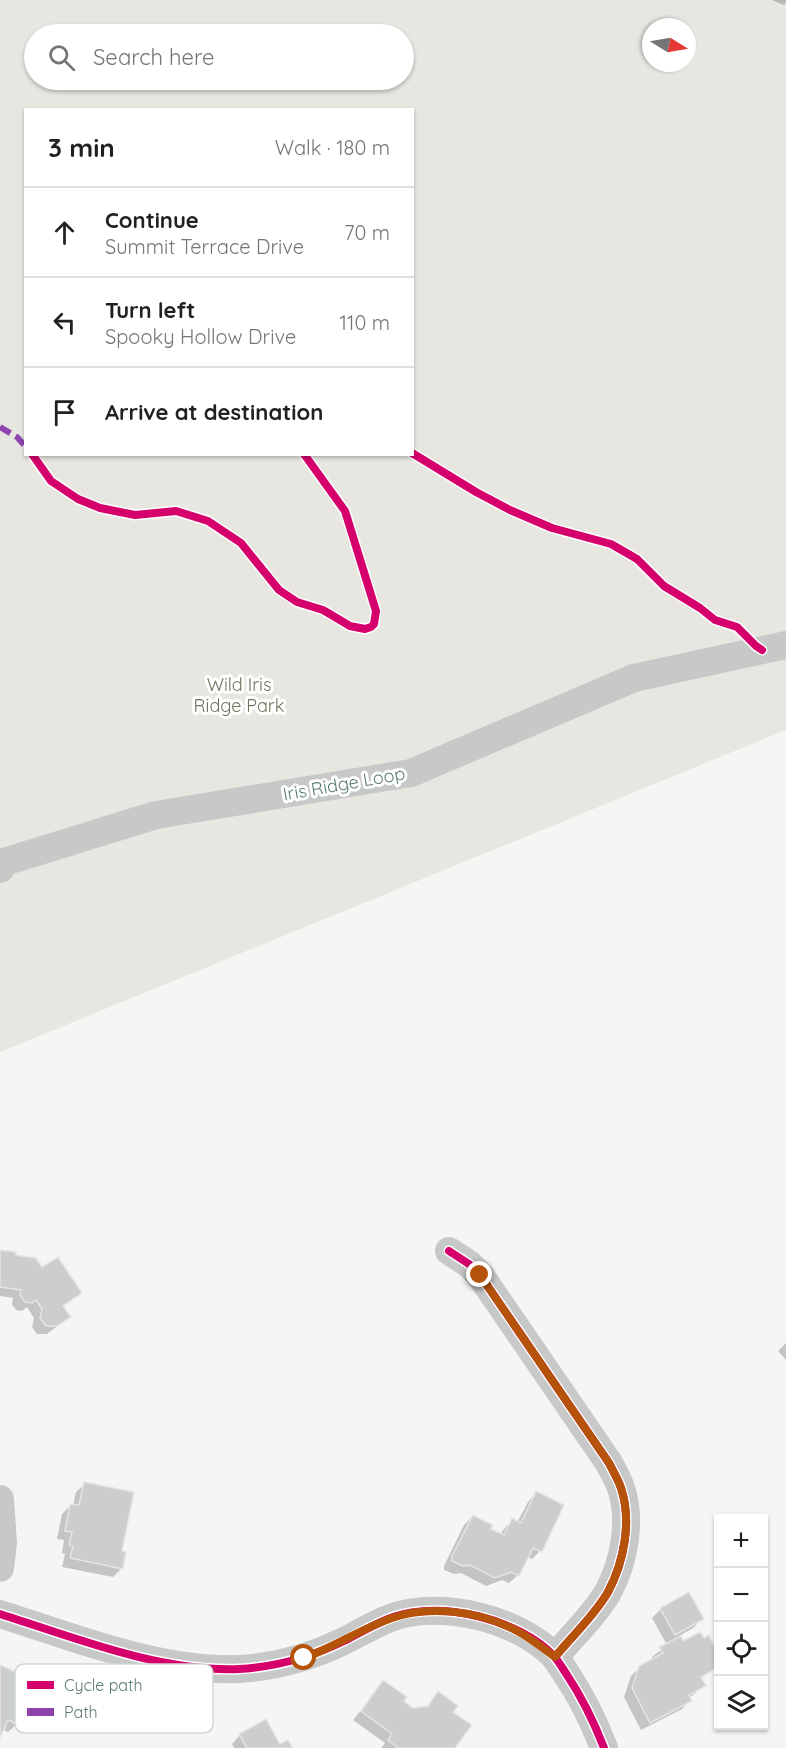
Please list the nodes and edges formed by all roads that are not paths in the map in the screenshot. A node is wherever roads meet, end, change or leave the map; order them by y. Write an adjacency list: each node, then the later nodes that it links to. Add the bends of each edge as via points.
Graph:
1 (786, 645): 2 (street, Iris Ridge Loop, via 634,678 411,773 156,815 4,862)
2 (0, 869)
3 (448, 1251): 7 (street, via 480,1275 609,1463 621,1488 626,1528 615,1575 600,1603)
4 (0, 1499): 5 (street)
5 (0, 1568)
6 (0, 1614): 8 (street)
7 (555, 1657): 9 (street, via 527,1636 501,1624 465,1614 433,1611 391,1618 304,1658 262,1666); 10 (street, via 590,1712)
8 (174, 1664)
9 (213, 1668)
10 (604, 1748)

